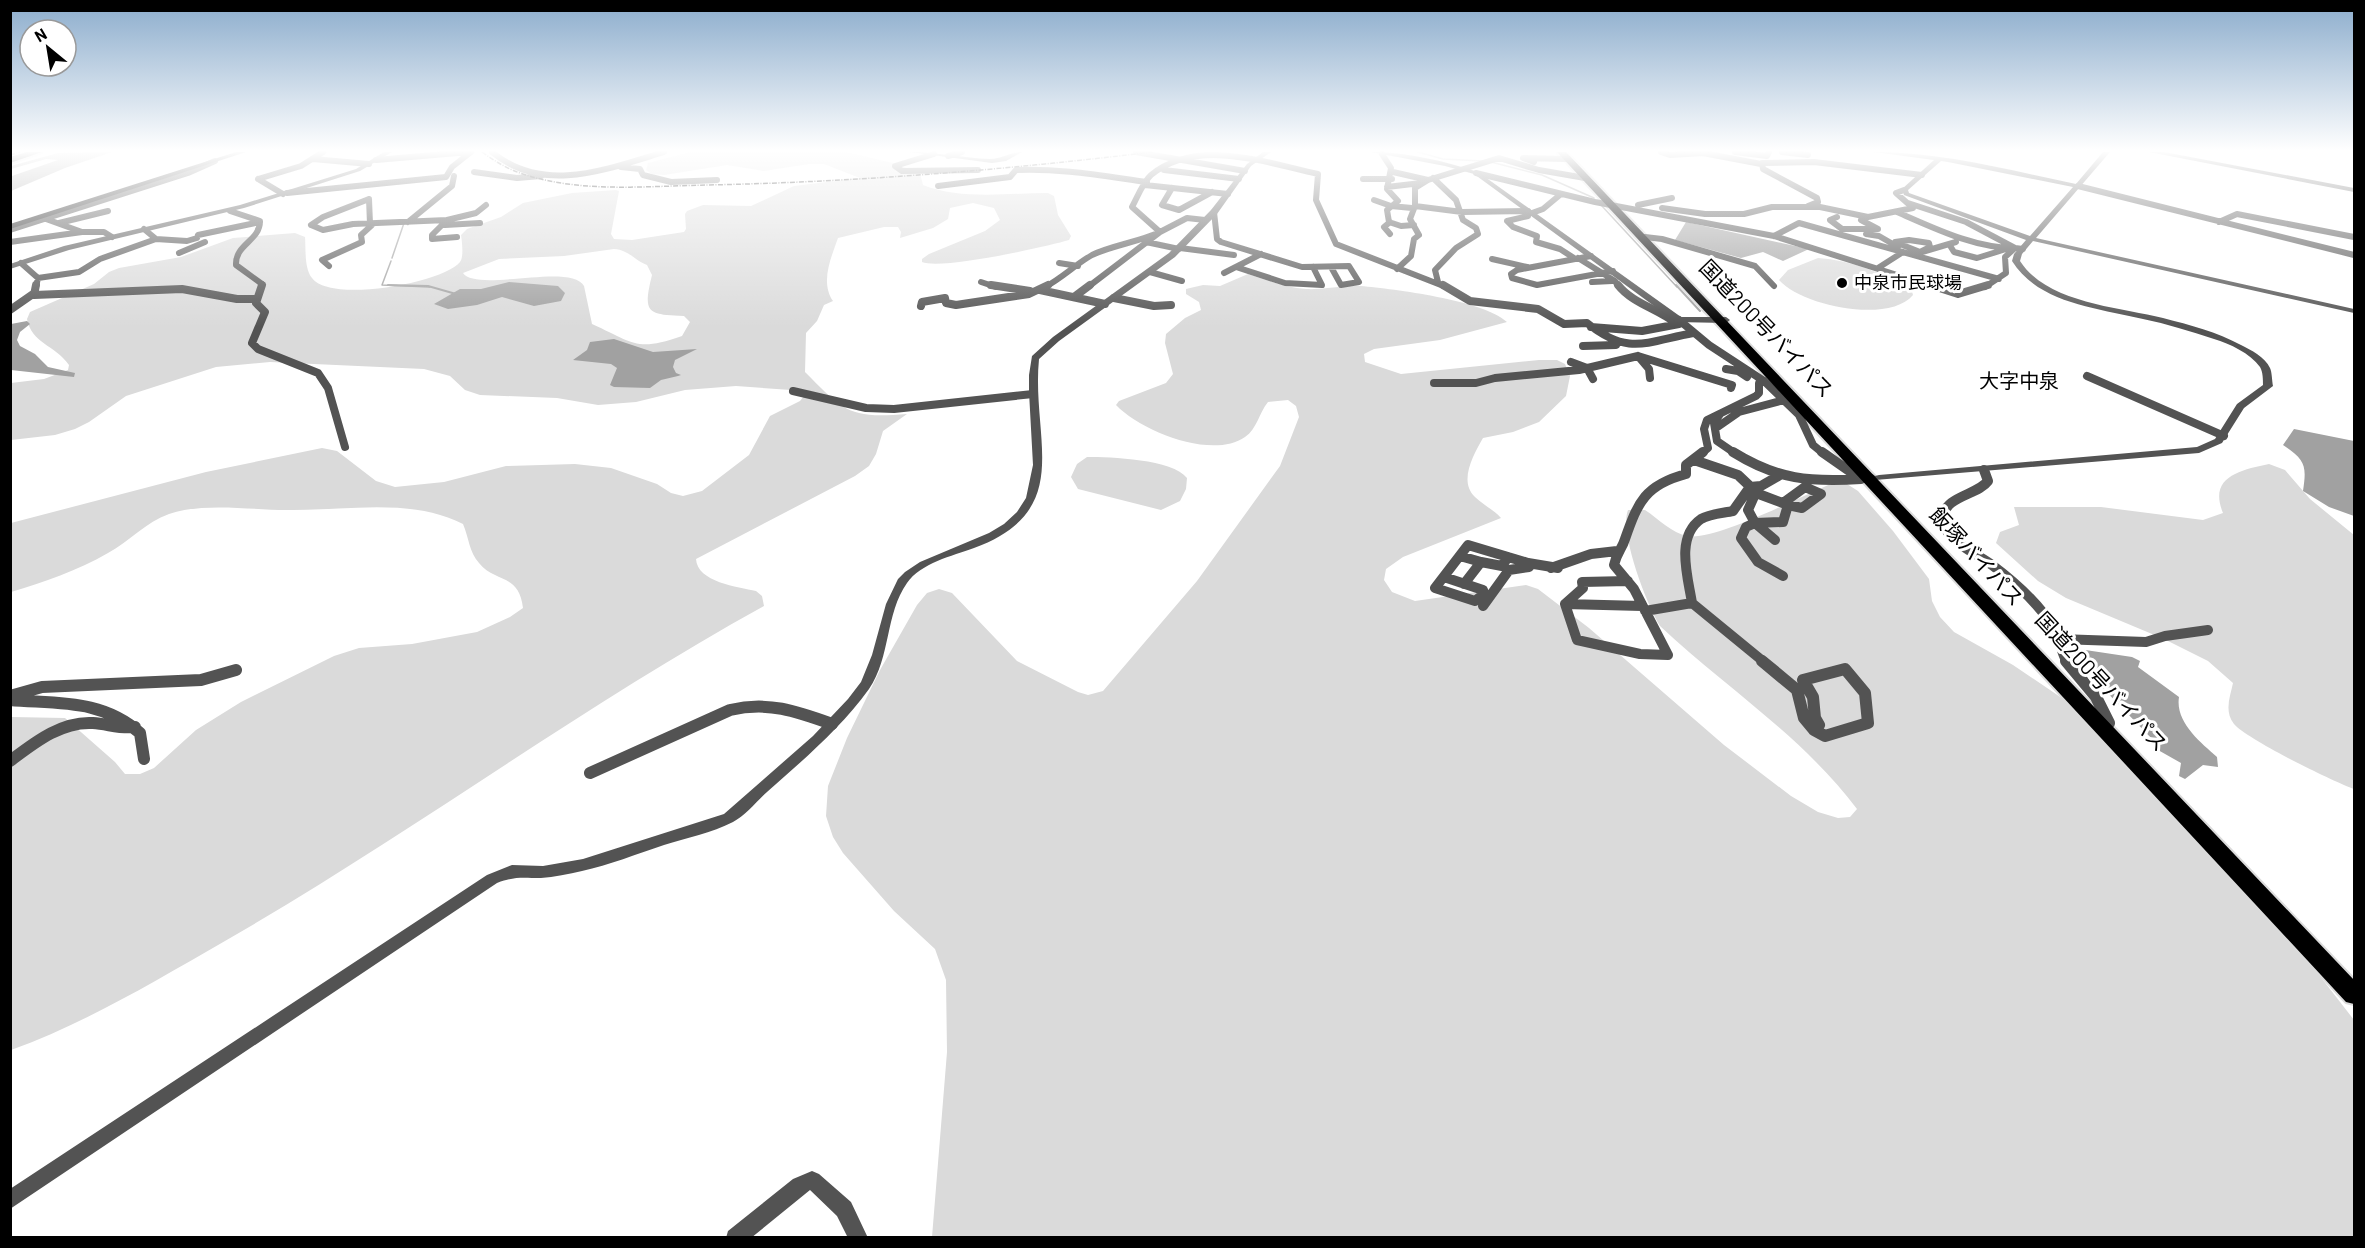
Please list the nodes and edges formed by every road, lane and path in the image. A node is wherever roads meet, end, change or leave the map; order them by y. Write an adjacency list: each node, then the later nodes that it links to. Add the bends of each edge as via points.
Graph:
1 (64, 210): 49 (main road)
2 (67, 210): 36 (street)
3 (71, 210): 36 (street)
4 (339, 210): 46 (street, via 311,225 323,230)
5 (370, 210): 46 (street)
6 (422, 210): 40 (street)
7 (479, 210): 44 (street)
8 (1136, 210): 55 (street)
9 (1215, 210): 35 (street)
10 (1321, 210): 98 (street, via 1336,244)
11 (1387, 210): 41 (street)
12 (1413, 210): 47 (street, via 1410,219)
13 (1445, 210): 31 (street)
14 (1528, 210): 33 (street)
15 (1540, 210): 33 (street)
16 (1619, 210): 61 (highway, 国道200号バイパス)
17 (1619, 210): 125 (highway, 飯塚バイパス)
18 (1642, 210): 34 (street)
19 (1668, 210): 34 (street)
20 (1676, 210): 58 (street)
21 (1679, 210): 22 (street, via 1705,214)
22 (1759, 210)
23 (1822, 210): 32 (street, via 1861,217)
24 (1904, 210): 32 (street)
25 (1932, 210): 74 (street)
26 (1949, 210): 65 (street)
27 (2057, 210): 65 (street)
28 (2173, 210): 42 (street)
29 (108, 211): 43 (street)
30 (230, 211): 39 (street); 50 (street)
31 (1462, 212): 33 (street); 112 (street, via 1463,220 1476,228 1478,234 1456,248 1435,270)
32 (1897, 212): 59 (street, via 1924,226)
33 (1532, 213): 84 (street); 85 (street, via 1507,221 1537,236 1540,245 1560,249)
34 (1659, 214): 58 (street)
35 (1210, 216): 55 (street, via 1187,218); 73 (street); 81 (street, via 1217,221 1217,239)
36 (48, 218): 43 (street); 49 (street)
37 (1837, 218): 38 (street); 48 (street, via 1824,216 1819,224); 51 (street, via 1830,220 1842,229)
38 (1852, 219): 51 (street); 51 (street, via 1866,221 1878,229)
39 (260, 222): 66 (street, via 198,235); 118 (street, via 260,231 237,252 234,260 262,282)
40 (408, 222): 44 (street); 46 (street)
41 (1390, 222): 47 (street); 56 (street, via 1384,227)
42 (2219, 222): 62 (street, via 2237,214); 83 (street)
43 (58, 223): 53 (street)
44 (446, 223): 52 (street); 64 (street, via 432,239)
45 (480, 223): 52 (street)
46 (371, 224): 89 (street, via 361,235 362,242 322,260)
47 (1414, 225): 98 (street, via 1419,235 1414,239 1411,256)
48 (1809, 225): 57 (street); 58 (street, via 1799,223)
49 (10, 228)
50 (144, 229): 60 (street); 63 (street)
51 (1865, 229)
52 (459, 231): 64 (street)
53 (82, 232): 54 (street); 67 (street)
54 (99, 232): 60 (street); 71 (street)
55 (1160, 232): 68 (street); 76 (street)
56 (1390, 234)
57 (1838, 234): 69 (street, via 1879,236); 80 (street)
58 (1776, 235): 97 (street)
59 (1959, 236): 70 (street, via 1958,241); 75 (street)
60 (112, 237): 71 (street)
61 (1645, 237): 114 (street, via 1755,266); 125 (highway, 国道200号バイパス)
62 (2355, 237)
63 (156, 238): 66 (street); 105 (street, via 100,259 79,272)
64 (448, 238): 72 (street)
65 (2033, 239): 74 (street); 123 (street)
66 (193, 240): 78 (street, via 209,244)
67 (10, 242)
68 (1146, 242): 73 (street); 79 (street)
69 (1892, 242): 77 (street); 77 (street, via 1929,243 1930,247); 80 (street)
70 (1949, 244): 75 (street, via 1954,252 1977,258); 77 (street)
71 (75, 246): 87 (street)
72 (450, 247)
73 (1179, 248): 82 (street); 100 (street)
74 (2019, 248): 75 (street); 106 (street, via 2005,257 2006,273); 147 (street, via 2016,261 2020,268 2046,288 2084,303 2195,328 2255,356 2269,372 2268,386 2240,406)
75 (2007, 249)
76 (1113, 250): 79 (street); 90 (street, via 1093,255)
77 (1923, 252)
78 (179, 253)
79 (1131, 253): 117 (street)
80 (1906, 253): 97 (street); 106 (street)
81 (1261, 254): 92 (street); 93 (street)
82 (1234, 255)
83 (2355, 255)
84 (1591, 256): 85 (street); 99 (street)
85 (1576, 258): 96 (street); 103 (street)
86 (1492, 259): 96 (street)
87 (21, 263): 91 (street); 105 (street)
88 (1059, 263): 90 (street)
89 (329, 266)
90 (1078, 266): 115 (street)
91 (10, 267)
92 (1236, 267): 102 (street); 108 (street)
93 (1302, 267): 94 (street); 101 (street)
94 (1313, 267): 95 (street); 108 (street, via 1322,285)
95 (1331, 267)
96 (1532, 268): 103 (street, via 1513,271 1512,278 1536,286)
97 (1878, 268): 106 (street, via 1958,294 1970,294)
98 (1397, 269): 112 (street)
99 (1613, 271): 103 (street); 110 (street)
100 (1150, 272): 107 (street); 119 (street)
101 (1294, 272)
102 (1224, 273)
103 (1598, 273): 109 (street)
104 (1286, 276): 108 (street)
105 (38, 278): 116 (street)
106 (1999, 279)
107 (1182, 281)
108 (1278, 281)
109 (1615, 281): 110 (street); 113 (street); 124 (street, via 1626,295)
110 (1626, 281): 124 (street)
111 (981, 282): 115 (street)
112 (1438, 282): 127 (street, via 1470,301 1534,308 1564,324 1587,323)
113 (1592, 282)
114 (1774, 286)
115 (1038, 291): 117 (street); 121 (street, via 956,305 936,298 922,302)
116 (33, 294): 118 (street, via 198,289 225,297); 122 (street)
117 (1074, 297): 119 (street)
118 (256, 299): 148 (street, via 265,312 252,343 258,350 318,373 327,388)
119 (1110, 301): 120 (street); 143 (street, via 1035,358)
120 (1171, 305)
121 (921, 306)
122 (10, 310)
123 (2355, 311)
124 (1669, 315): 126 (street)
125 (1722, 320): 126 (street); 152 (highway, 飯塚バイパス)
126 (1679, 323): 127 (street, via 1642,331); 128 (street)
127 (1591, 327): 129 (street)
128 (1693, 333): 130 (street); 139 (street)
129 (1622, 344): 130 (street); 131 (street)
130 (1633, 345): 132 (street)
131 (1583, 346)
132 (1638, 356): 134 (street); 137 (street, via 1649,369); 141 (street, via 1718,379 1732,385)
133 (1571, 362): 134 (street)
134 (1587, 368): 138 (street); 140 (street, via 1476,383)
135 (1726, 369): 139 (street)
136 (2087, 376): 147 (street)
137 (1650, 378)
138 (1593, 379)
139 (1762, 382): 144 (street); 145 (street, via 1756,396)
140 (1434, 383)
141 (1731, 388)
142 (794, 391): 143 (street, via 866,408 894,410)
143 (1033, 394): 174 (street, via 1038,441 1031,499 1008,525 986,540 909,574 896,590 875,667 858,697)
144 (1784, 400): 146 (street, via 1741,411); 152 (street, via 1799,415 1813,445 1822,453 1855,475)
145 (1721, 412): 146 (street); 149 (street, via 1707,420 1704,429 1708,448)
146 (1714, 430): 151 (street, via 1717,441 1734,453)
147 (2224, 436): 150 (street, via 2210,447 2181,453)
148 (345, 447)
149 (1694, 460): 153 (street, via 1738,475); 156 (street, via 1686,465 1686,474 1663,480 1643,498)
150 (1984, 470): 152 (street); 170 (street, via 1988,481 1985,485 1951,504 1943,520 1947,529 2021,591)
151 (1780, 475): 152 (street, via 1812,480); 153 (street)
152 (1875, 479): 173 (highway, 国道200号バイパス); 181 (highway, 飯塚バイパス)
153 (1753, 490): 154 (street, via 1748,510); 154 (street, via 1786,504 1783,522); 165 (street, via 1733,511 1702,518 1693,528 1684,550)
154 (1755, 523): 155 (street); 161 (street, via 1742,533 1747,552)
155 (1775, 540)
156 (1617, 551): 160 (street, via 1591,554); 163 (street, via 1614,565)
157 (1460, 556): 158 (street, via 1468,545); 159 (street); 162 (street)
158 (1508, 557): 159 (street, via 1502,566); 160 (street)
159 (1481, 562): 164 (street)
160 (1558, 568): 167 (street, via 1526,566 1509,570)
161 (1783, 576)
162 (1444, 577): 164 (street); 164 (street, via 1435,588 1476,601 1484,594 1483,590)
163 (1628, 582): 166 (street, via 1582,582 1583,588); 168 (street)
164 (1464, 584)
165 (1692, 603): 168 (street); 176 (street, via 1797,690 1802,720)
166 (1565, 604): 168 (street); 168 (street, via 1577,640 1640,654 1668,655)
167 (1483, 606)
168 (1643, 608)
169 (2208, 630): 170 (street, via 2146,642)
170 (2059, 639): 173 (street, via 2065,659 2096,695)
171 (236, 670): 172 (street, via 201,680 42,687)
172 (10, 698): 175 (street, via 102,707)
173 (2109, 723): 180 (highway, 国道200号バイパス)
174 (832, 724): 179 (street, via 776,704 753,703); 182 (street, via 729,818 583,865 543,872 512,871 492,879)
175 (135, 728): 177 (street, via 140,733); 178 (street, via 122,730 89,722 66,728)
176 (1813, 731): 176 (street, via 1825,736 1868,723 1870,702 1862,685 1845,669 1803,680 1813,697 1819,725)
177 (144, 759)
178 (10, 761)
179 (590, 773)
180 (2355, 981)
181 (2355, 995)
182 (10, 1200)
183 (735, 1238): 184 (street, via 800,1185 812,1180 844,1209)
184 (859, 1238)

